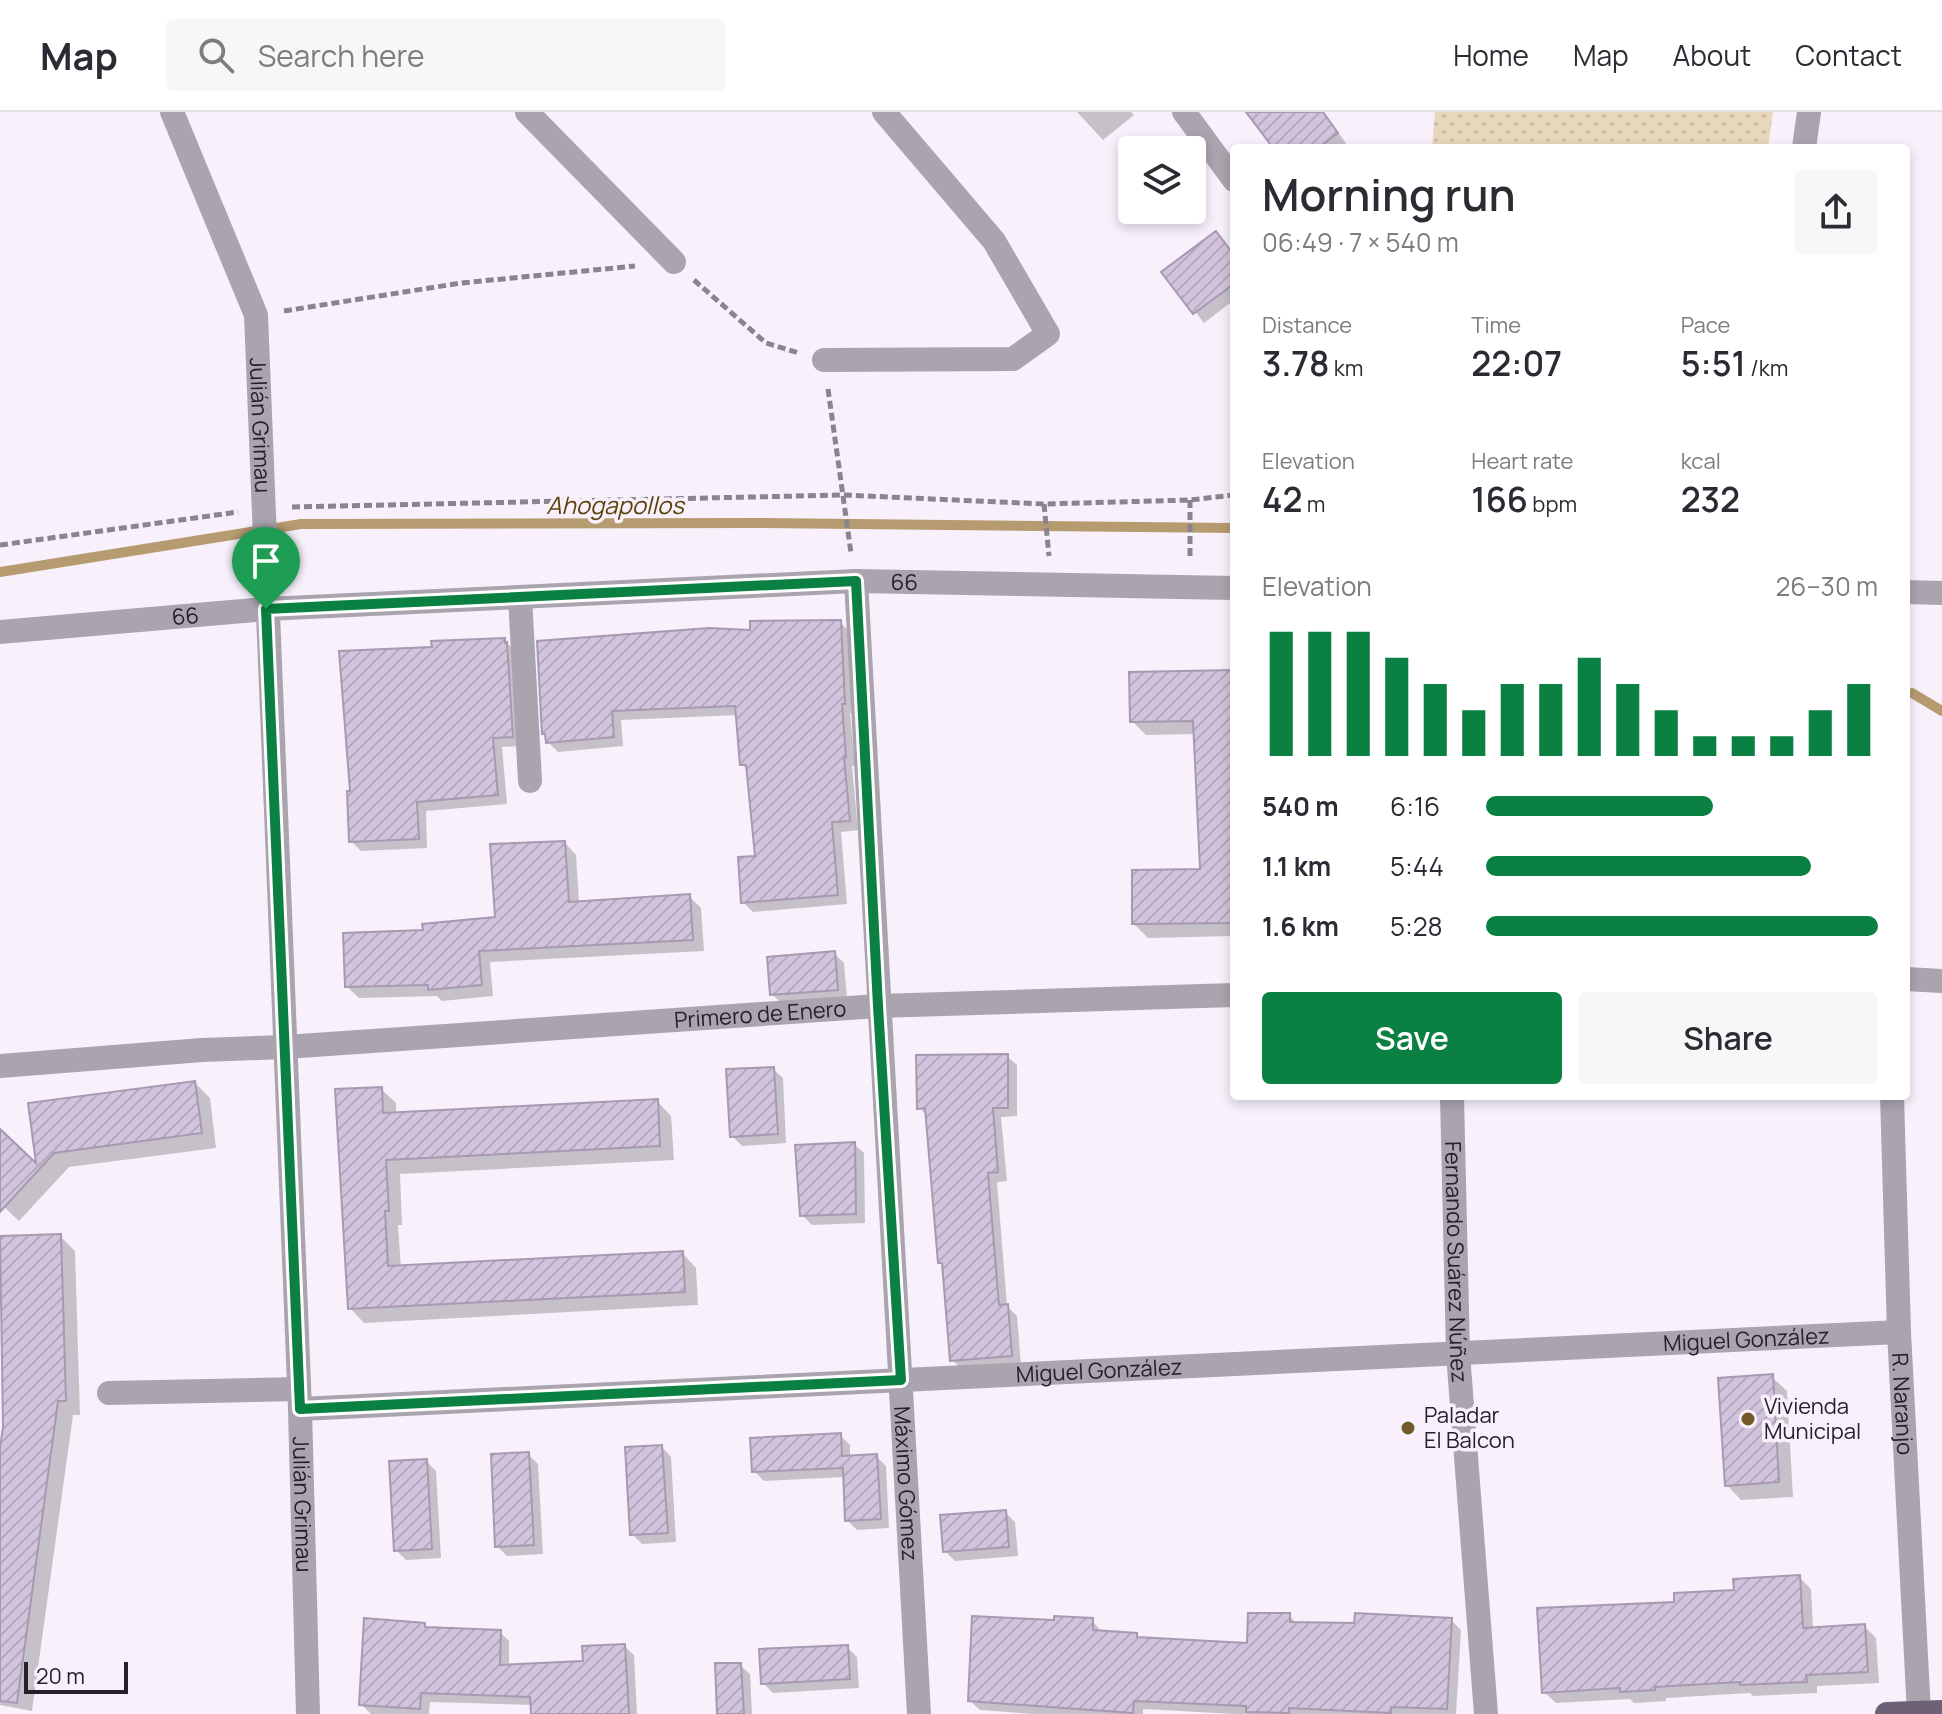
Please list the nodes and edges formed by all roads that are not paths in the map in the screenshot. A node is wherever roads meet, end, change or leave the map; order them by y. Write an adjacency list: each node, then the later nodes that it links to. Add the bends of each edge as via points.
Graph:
1 (172, 112): 15 (street, Julián Grimau, via 256,315)
2 (527, 112): 8 (street)
3 (884, 112): 9 (street, via 994,241 1048,334 1013,359)
4 (1184, 112): 7 (street)
5 (1809, 112): 6 (street)
6 (1805, 144)
7 (1230, 175)
8 (674, 262)
9 (824, 360)
10 (854, 570): 11 (street, 66); 14 (street, 66); 21 (street, Máximo Gómez)
11 (1230, 588)
12 (1910, 592): 13 (street)
13 (1942, 593)
14 (520, 597): 15 (street, 66); 17 (street)
15 (266, 609): 16 (street, 66); 22 (street, Julián Grimau)
16 (0, 632)
17 (530, 781)
18 (1910, 979): 19 (street)
19 (1942, 981)
20 (1230, 995): 21 (street, Primero de Enero)
21 (878, 1006): 22 (street, Primero de Enero); 28 (street, Máximo Gómez)
22 (285, 1047): 23 (street, Primero de Enero); 30 (street, Julián Grimau)
23 (0, 1066)
24 (1452, 1100): 27 (street, Fernando Suárez Núñez)
25 (1892, 1100): 26 (street, R. Naranjo)
26 (1899, 1332): 27 (street, Miguel González); 32 (street, R. Naranjo)
27 (1458, 1354): 28 (street, Miguel González); 35 (street, Fernando Suárez Núñez)
28 (901, 1380): 30 (street, Miguel González); 34 (street, Máximo Gómez)
29 (109, 1393): 30 (street, Miguel González)
30 (299, 1399): 33 (street, Julián Grimau)
31 (1942, 1712): 32 (main road)
32 (1919, 1713): 36 (main road)
33 (308, 1714)
34 (919, 1714)
35 (1486, 1714)
36 (1887, 1714)

